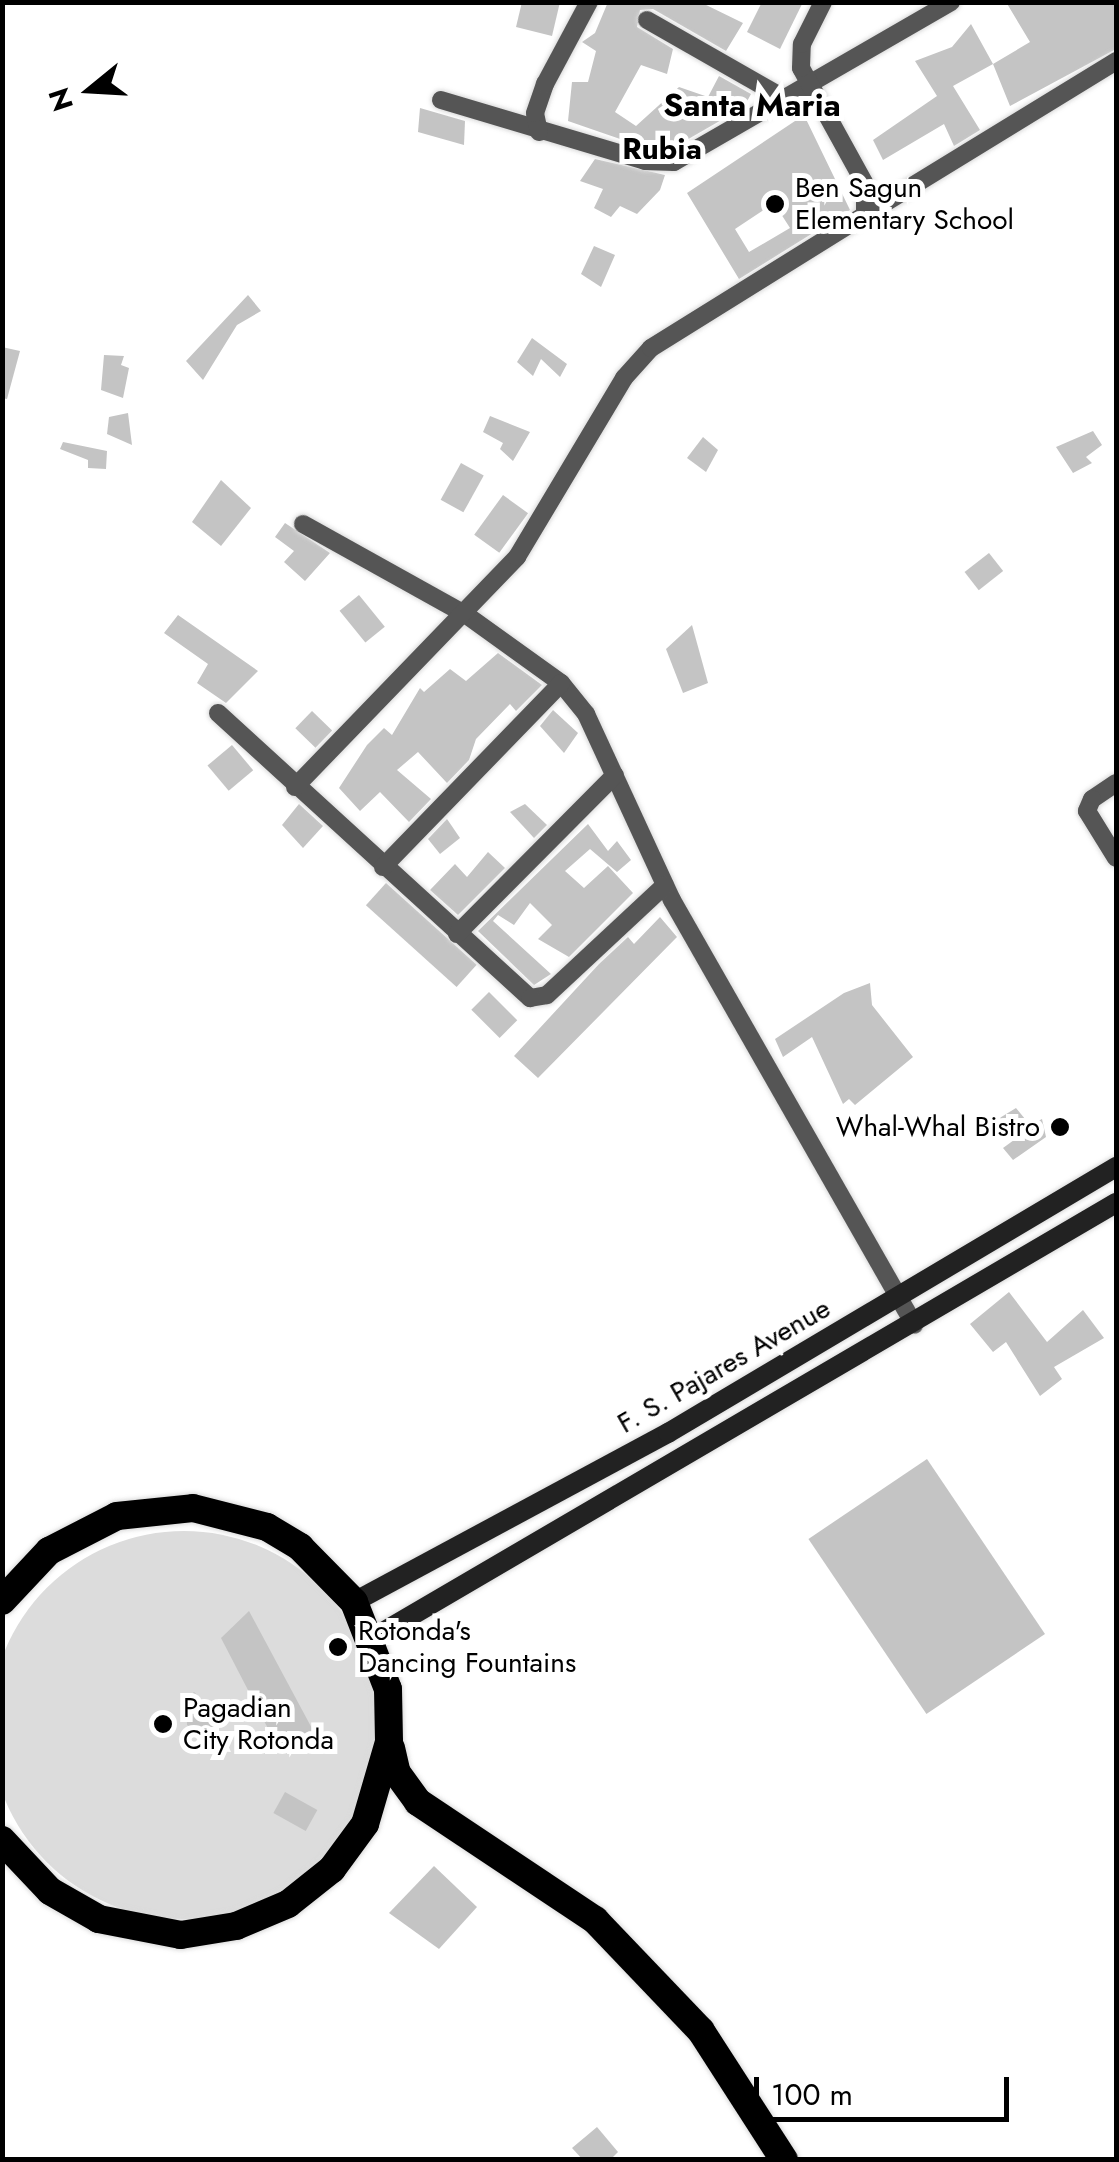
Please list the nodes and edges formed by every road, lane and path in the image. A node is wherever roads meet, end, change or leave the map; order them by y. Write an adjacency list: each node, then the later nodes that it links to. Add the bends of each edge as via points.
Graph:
1 (590, 2): 9 (street, via 545,84 535,113)
2 (823, 2): 6 (street, via 799,57)
3 (951, 2): 6 (street)
4 (648, 20): 8 (street)
5 (1116, 61): 10 (street)
6 (811, 85): 8 (street); 10 (street, via 865,184)
7 (441, 100): 9 (street)
8 (788, 100): 9 (street, via 661,163)
9 (539, 132)
10 (865, 215): 12 (street, via 651,348 624,378 546,517)
11 (303, 524): 12 (street)
12 (465, 614): 13 (street); 17 (street)
13 (561, 683): 15 (street, via 586,714); 19 (street)
14 (218, 714): 17 (street)
15 (614, 775): 20 (street); 21 (street)
16 (1116, 783): 18 (street, via 1092,799 1087,811)
17 (296, 787): 19 (street)
18 (1116, 858)
19 (383, 867): 21 (street)
20 (665, 885): 21 (street, via 539,1000 522,994); 26 (street)
21 (457, 934)
22 (1116, 1167): 23 (main road, F. S. Pajares Avenue)
23 (1058, 1202): 25 (main road); 26 (main road, F. S. Pajares Avenue)
24 (1116, 1203): 25 (main road)
25 (1074, 1228): 27 (main road)
26 (896, 1297): 27 (street); 29 (main road, F. S. Pajares Avenue, via 668,1433)
27 (914, 1324): 30 (main road)
28 (2, 1601): 29 (highway, via 49,1551 81,1531 136,1512 193,1508 249,1521 300,1547)
29 (354, 1602): 30 (highway)
30 (373, 1638): 31 (highway, via 388,1689)
31 (390, 1742): 32 (highway, via 406,1789); 33 (highway)
32 (434, 1814): 33 (highway, via 397,1812); 35 (highway, via 596,1920 701,2031)
33 (365, 1824): 34 (highway, via 332,1870 288,1904 236,1926 181,1935 125,1928 74,1906 29,1872)
34 (2, 1840)
35 (784, 2160)

